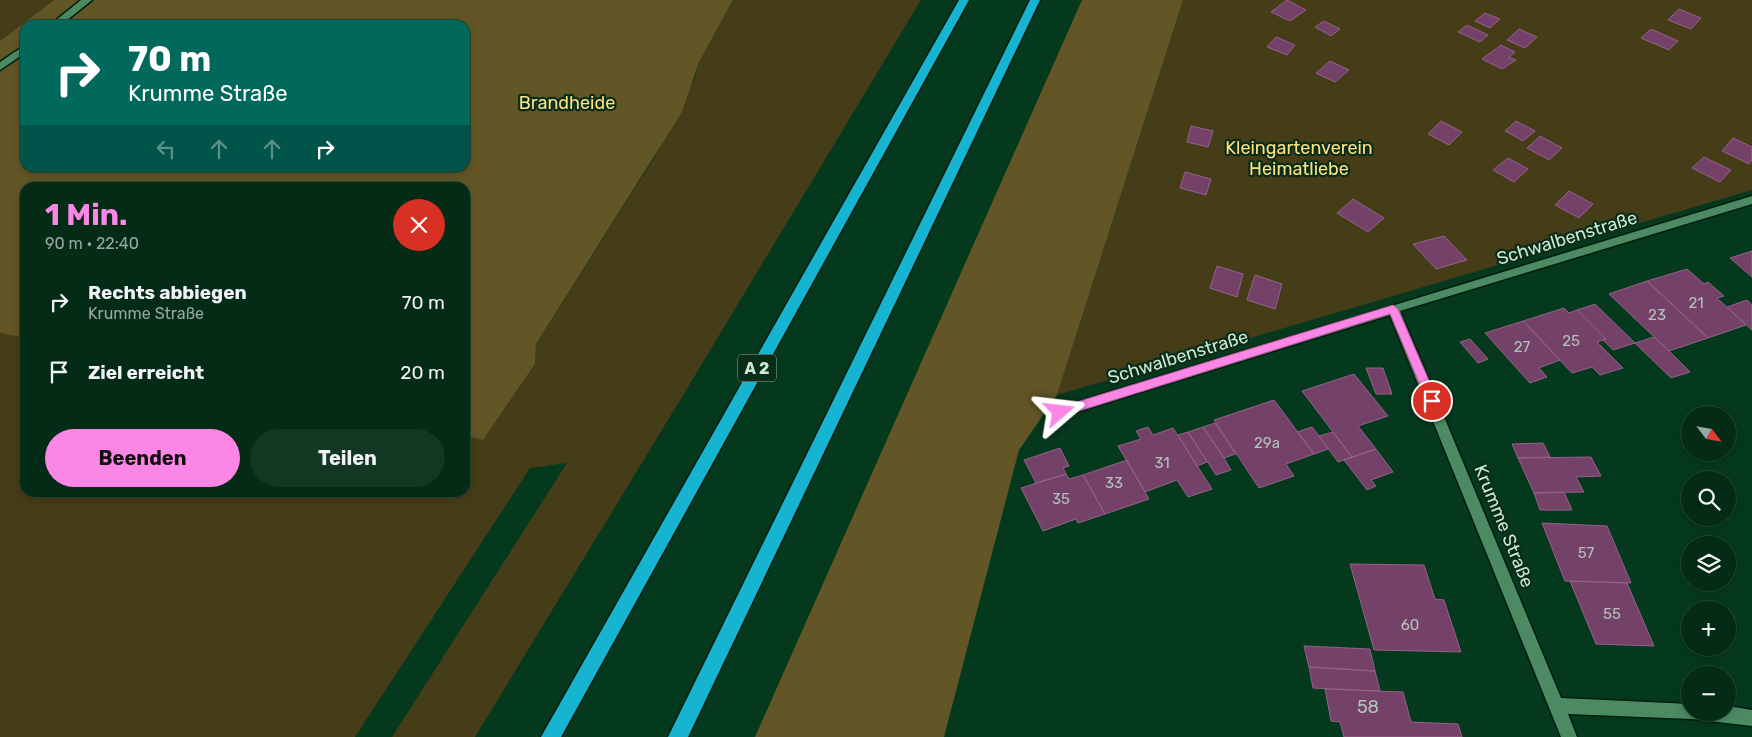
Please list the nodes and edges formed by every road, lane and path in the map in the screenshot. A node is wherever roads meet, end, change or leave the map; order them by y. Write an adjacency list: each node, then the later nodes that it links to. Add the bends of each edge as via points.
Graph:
1 (87, 0): 4 (street)
2 (964, 0): 14 (highway, A 2)
3 (1035, 0): 15 (highway)
4 (61, 20)
5 (20, 52): 6 (street)
6 (0, 68)
7 (1752, 200): 8 (street, Schwalbenstraße)
8 (1393, 309): 9 (street, Schwalbenstraße); 10 (street, Krumme Straße)
9 (1060, 412)
10 (1557, 706): 11 (street); 16 (street, Krumme Straße)
11 (1681, 712)
12 (1736, 715): 13 (street)
13 (1752, 718)
14 (552, 737)
15 (678, 737)
16 (1569, 737)

